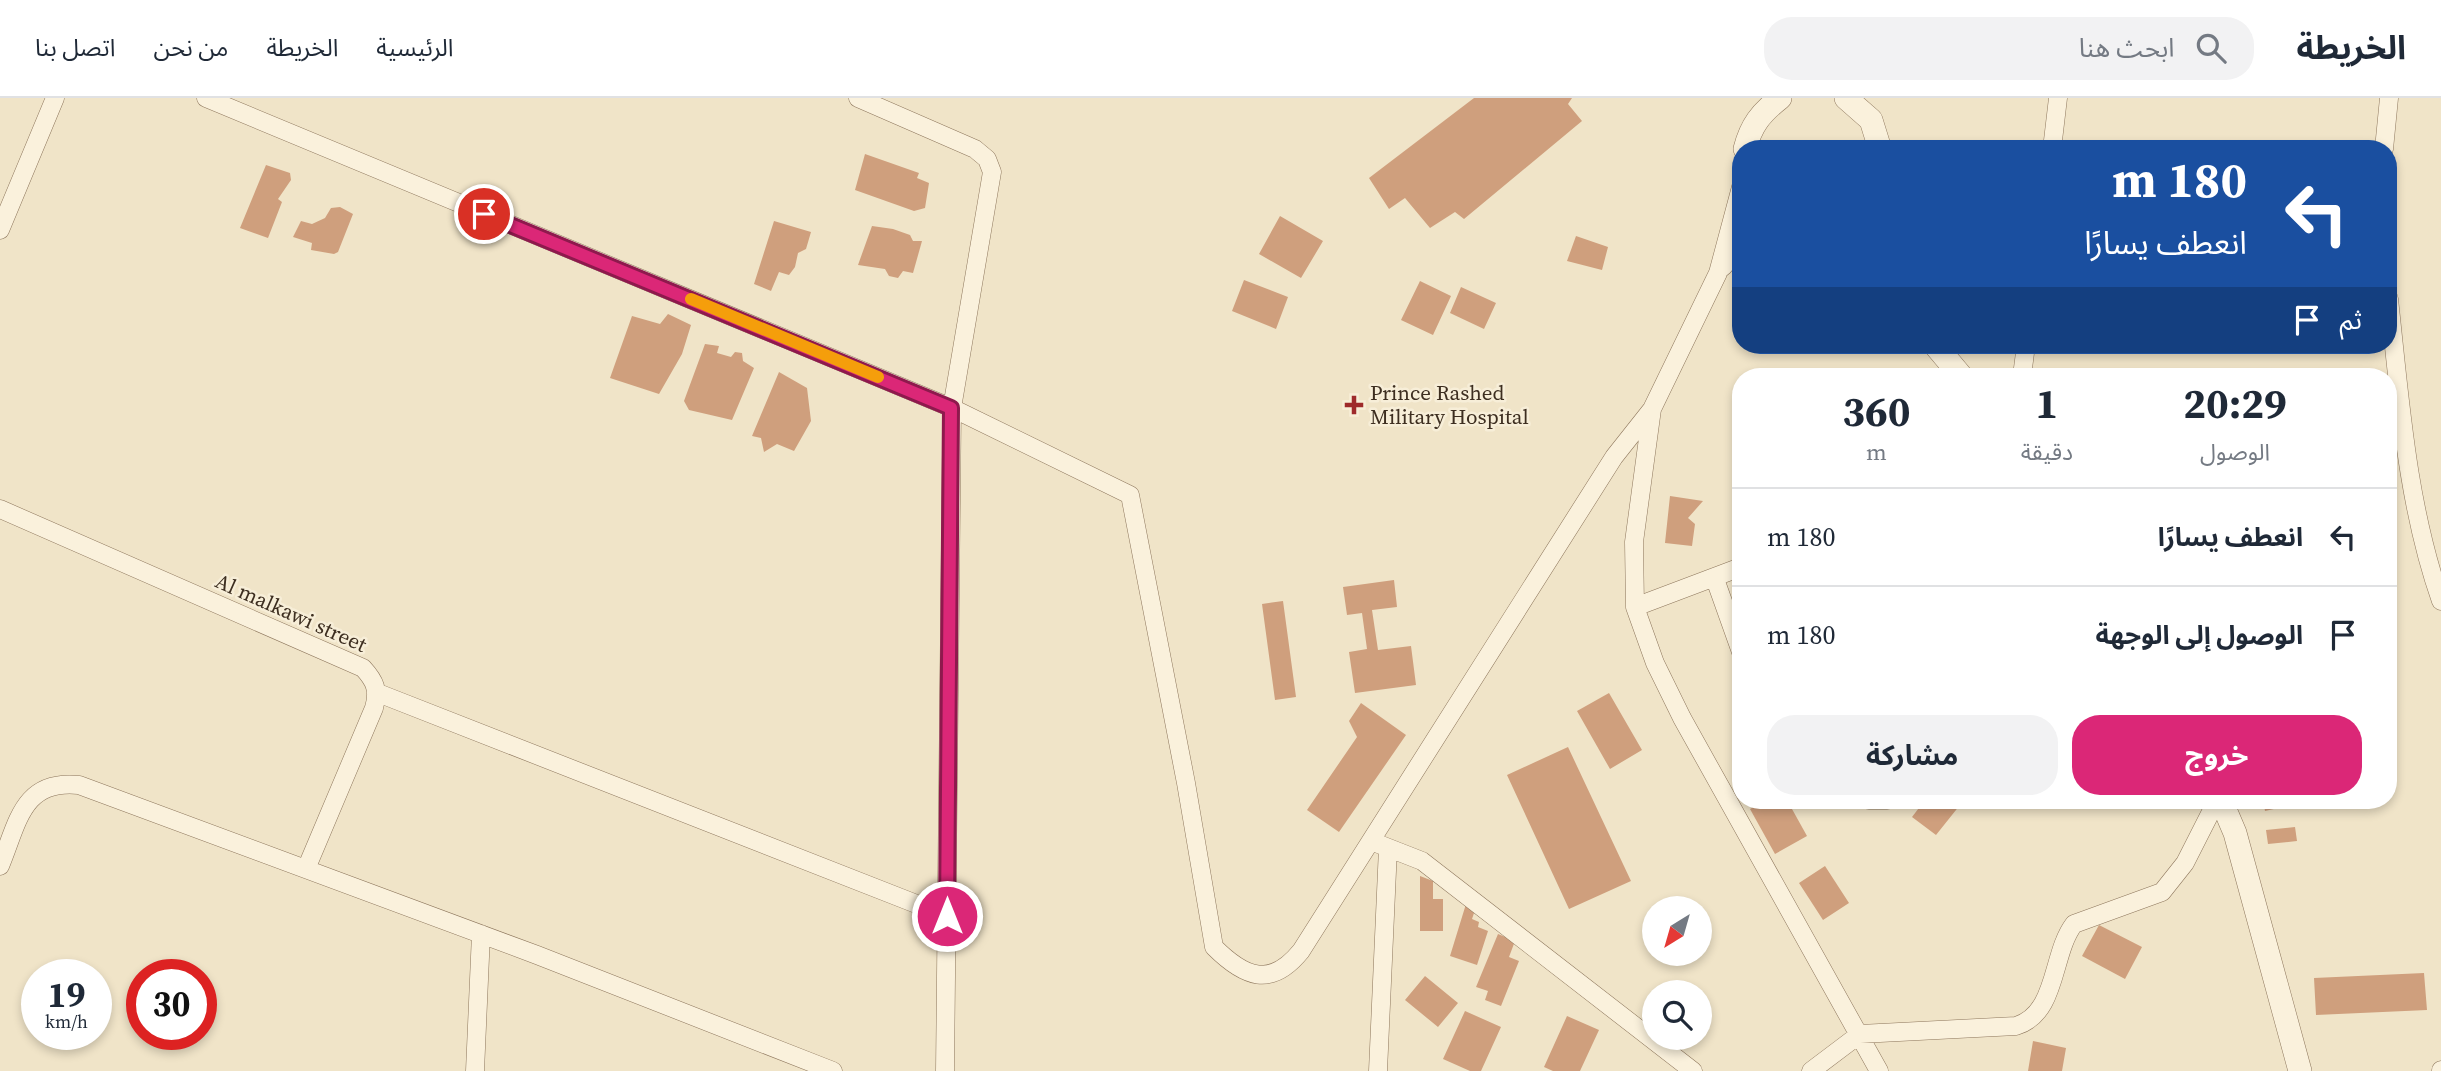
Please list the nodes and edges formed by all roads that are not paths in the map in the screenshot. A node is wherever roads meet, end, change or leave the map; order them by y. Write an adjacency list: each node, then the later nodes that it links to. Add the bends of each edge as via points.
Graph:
1 (55, 98): 13 (street)
2 (206, 98): 19 (street)
3 (858, 98): 19 (street, via 975,149 988,159 992,172)
4 (1780, 98): 8 (street, via 1762,112)
5 (1846, 98): 9 (street, via 1871,120)
6 (2058, 98): 10 (street)
7 (2389, 98): 11 (street)
8 (1748, 140)
9 (1877, 140)
10 (2053, 140)
11 (2385, 140)
12 (1732, 221): 15 (street)
13 (0, 230)
14 (1732, 257): 15 (street)
15 (1718, 273): 20 (street)
16 (1943, 354): 17 (street)
17 (1955, 368)
18 (2397, 368): 24 (street, via 2407,455 2430,571)
19 (951, 408): 32 (street, via 1130,495 1214,947 1249,974 1272,974 1287,967); 35 (street)
20 (1652, 409): 25 (street, via 1634,541); 32 (street, via 1614,457)
21 (0, 509): 27 (street, Al malkawi street, via 363,668)
22 (1732, 570): 23 (street)
23 (1715, 579): 25 (street); 26 (street)
24 (2441, 601)
25 (1635, 607): 28 (street, via 1655,663)
26 (1732, 627)
27 (378, 692): 34 (street); 35 (street)
28 (1732, 807)
29 (1733, 809): 37 (street)
30 (2214, 809): 37 (street, via 2185,863 2162,892 2074,924 2045,1001 2027,1023)
31 (2223, 809): 45 (street, via 2235,833)
32 (1380, 844): 41 (street); 42 (street, via 1422,861)
33 (0, 866): 34 (street, via 33,796 46,786 63,783)
34 (306, 869): 36 (street)
35 (947, 916): 40 (street)
36 (481, 934): 38 (street); 39 (street)
37 (1860, 1034): 43 (street); 44 (street)
38 (475, 1071)
39 (833, 1071)
40 (945, 1071)
41 (1378, 1071)
42 (1693, 1071)
43 (1811, 1071)
44 (1879, 1071)
45 (2300, 1071)

